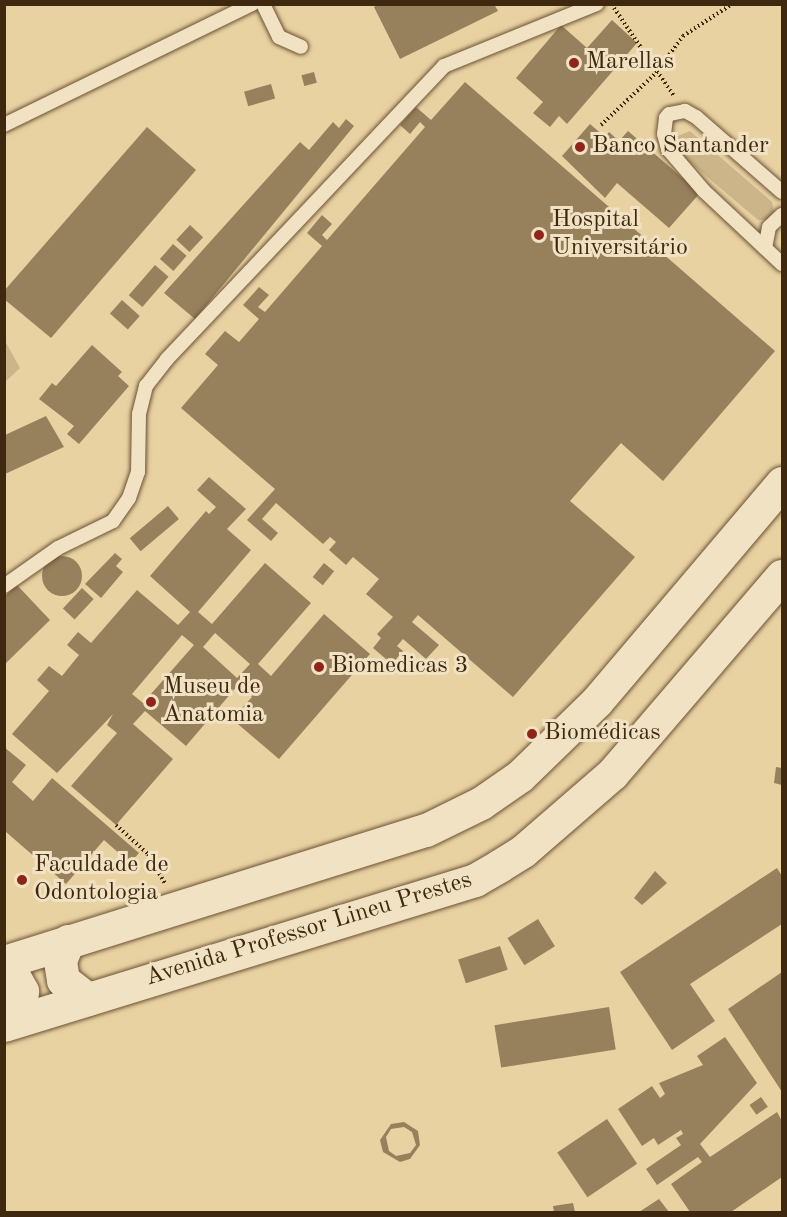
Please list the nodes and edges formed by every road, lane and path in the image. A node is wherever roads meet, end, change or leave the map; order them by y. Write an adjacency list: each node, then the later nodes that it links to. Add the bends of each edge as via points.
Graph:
1 (252, 4): 9 (lane)
2 (263, 4): 6 (lane, via 279,37)
3 (597, 4): 17 (lane, via 444,66 167,359 146,386 139,414 138,472 129,498 113,520 58,548)
4 (611, 4): 7 (path)
5 (732, 4): 7 (path, via 683,36)
6 (301, 47)
7 (657, 73): 8 (path); 10 (path)
8 (685, 111): 11 (lane); 13 (lane, via 666,118 664,134 668,149)
9 (4, 125)
10 (601, 125)
11 (783, 192)
12 (783, 215): 13 (lane, via 769,227)
13 (765, 249): 14 (lane)
14 (783, 264)
15 (783, 483): 19 (street, via 597,701 520,776 481,803 426,830)
16 (783, 576): 23 (street, Avenida Professor Lineu Prestes, via 612,774 499,866 475,880)
17 (4, 586)
18 (116, 825): 19 (path, via 148,854)
19 (180, 906): 20 (street)
20 (68, 941): 21 (street); 23 (street, via 60,961 63,980)
21 (4, 962)
22 (4, 971): 24 (street, via 12,973 22,991 20,1006)
23 (87, 999): 24 (street, Avenida Professor Lineu Prestes)
24 (4, 1024)

